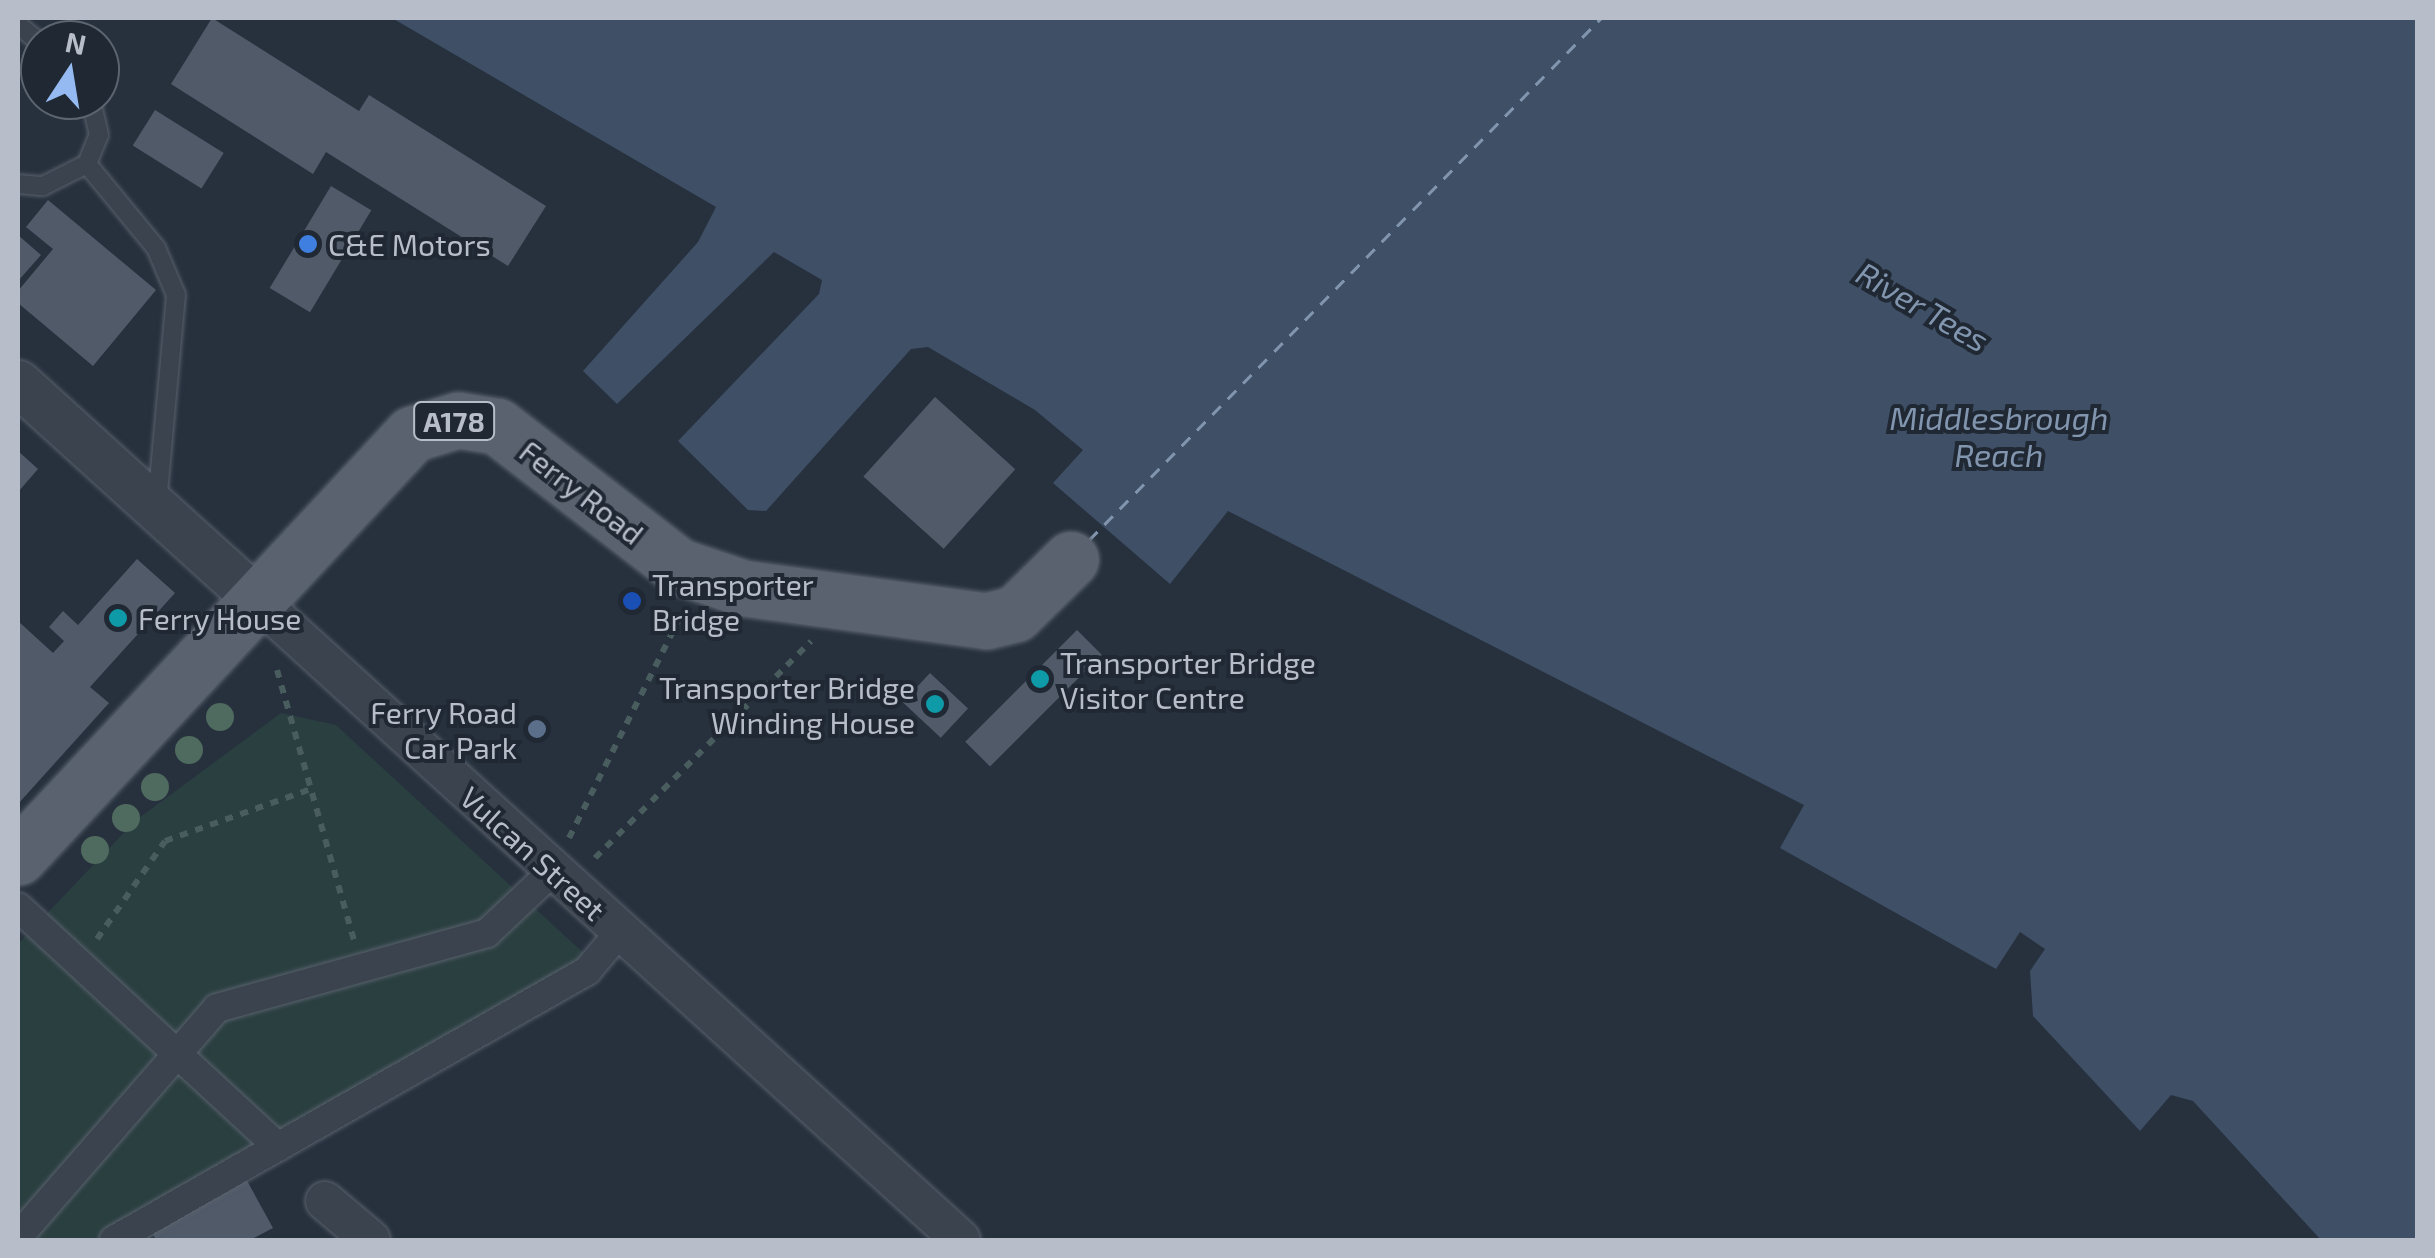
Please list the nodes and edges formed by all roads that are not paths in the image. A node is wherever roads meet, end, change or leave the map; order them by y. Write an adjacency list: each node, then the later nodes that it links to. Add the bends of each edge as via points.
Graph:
1 (96, 120): 2 (lane, via 99,135)
2 (87, 164): 3 (lane, via 43,186); 5 (lane, via 156,248 176,295)
3 (18, 184)
4 (18, 383): 5 (street, Vulcan Street)
5 (156, 508): 7 (street, Vulcan Street)
6 (1071, 559): 7 (main road, Ferry Road / A178, via 1014,614 986,621 705,579 496,426 458,420 412,434)
7 (257, 600): 8 (main road, A178); 9 (street, Vulcan Street)
8 (18, 857)
9 (553, 871): 11 (street, Vulcan Street); 12 (street, via 488,933 217,1008)
10 (18, 907): 12 (street)
11 (620, 932): 13 (street, via 588,971); 18 (street, Vulcan Street)
12 (173, 1050): 13 (street); 15 (street)
13 (278, 1147): 17 (street)
14 (325, 1200): 16 (street)
15 (18, 1238)
16 (362, 1238)
17 (114, 1240)
18 (962, 1240)

